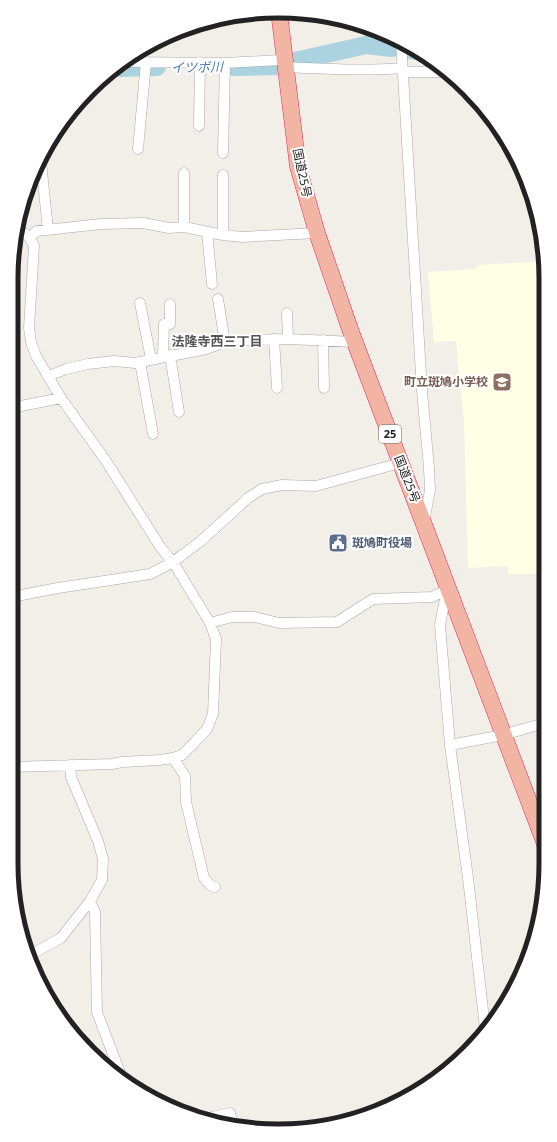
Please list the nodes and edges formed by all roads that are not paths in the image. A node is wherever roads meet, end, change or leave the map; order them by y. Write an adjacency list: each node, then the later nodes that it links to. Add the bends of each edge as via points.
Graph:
1 (279, 18): 3 (highway, 国道25号 / 25)
2 (402, 49): 8 (street)
3 (283, 63): 7 (street); 8 (street, via 318,69); 20 (highway, 国道25号 / 25, via 298,167)
4 (132, 64): 5 (street)
5 (146, 66): 6 (street); 11 (street)
6 (200, 66): 7 (street); 10 (street)
7 (225, 66): 12 (street)
8 (403, 70): 9 (street); 44 (street, via 429,468 430,490)
9 (436, 72)
10 (199, 126)
11 (138, 149)
12 (223, 153)
13 (42, 170): 17 (street)
14 (184, 173): 16 (street)
15 (223, 175): 21 (street)
16 (184, 227): 17 (street, via 169,228 143,223 100,224); 18 (street)
17 (48, 230): 22 (street, via 37,231)
18 (208, 232): 21 (street); 23 (street)
19 (22, 233): 22 (street)
20 (317, 233): 21 (street, via 242,237); 32 (highway, 国道25号 / 25)
21 (223, 235)
22 (30, 236): 36 (street, via 34,246 29,328 36,356)
23 (212, 284)
24 (218, 299): 31 (street)
25 (140, 303): 34 (street)
26 (170, 304): 33 (street, via 170,324 164,324)
27 (287, 313): 29 (street)
28 (274, 339): 29 (street); 31 (street); 37 (street)
29 (288, 339): 30 (street)
30 (323, 340): 32 (street); 38 (street)
31 (225, 342): 33 (street, via 206,349)
32 (355, 342): 43 (highway, 国道25号 / 25)
33 (166, 356): 34 (street); 41 (street)
34 (151, 359): 35 (street)
35 (140, 362): 36 (street, via 88,364); 42 (street)
36 (49, 376): 39 (street)
37 (277, 388)
38 (324, 388)
39 (61, 398): 40 (street); 45 (street, via 106,461 160,548)
40 (18, 407)
41 (179, 412)
42 (153, 434)
43 (400, 463): 44 (highway, 国道25号 / 25); 45 (street, via 316,486 282,485 262,489)
44 (424, 522): 46 (highway, 国道25号 / 25)
45 (173, 562): 47 (street, via 150,574); 48 (street)
46 (449, 588): 48 (street, via 432,597 373,599 337,622 279,623 255,617 232,617); 50 (highway, 国道25号 / 25); 51 (street, via 440,625)
47 (18, 596)
48 (210, 623): 52 (street, via 216,639 213,714 207,729 182,755)
49 (539, 725): 50 (street)
50 (503, 735): 51 (street); 55 (highway, 国道25号 / 25)
51 (450, 745): 59 (street)
52 (173, 758): 53 (street); 56 (street, via 185,776 186,802 204,878)
53 (70, 765): 54 (street); 57 (street, via 71,777 103,859 102,880)
54 (18, 768)
55 (539, 828)
56 (215, 887)
57 (90, 901): 58 (street, via 61,938); 60 (street, via 95,912 97,1012)
58 (34, 953)
59 (484, 1023)
60 (118, 1069)
61 (216, 1116): 62 (street, via 230,1113)
62 (232, 1120)

